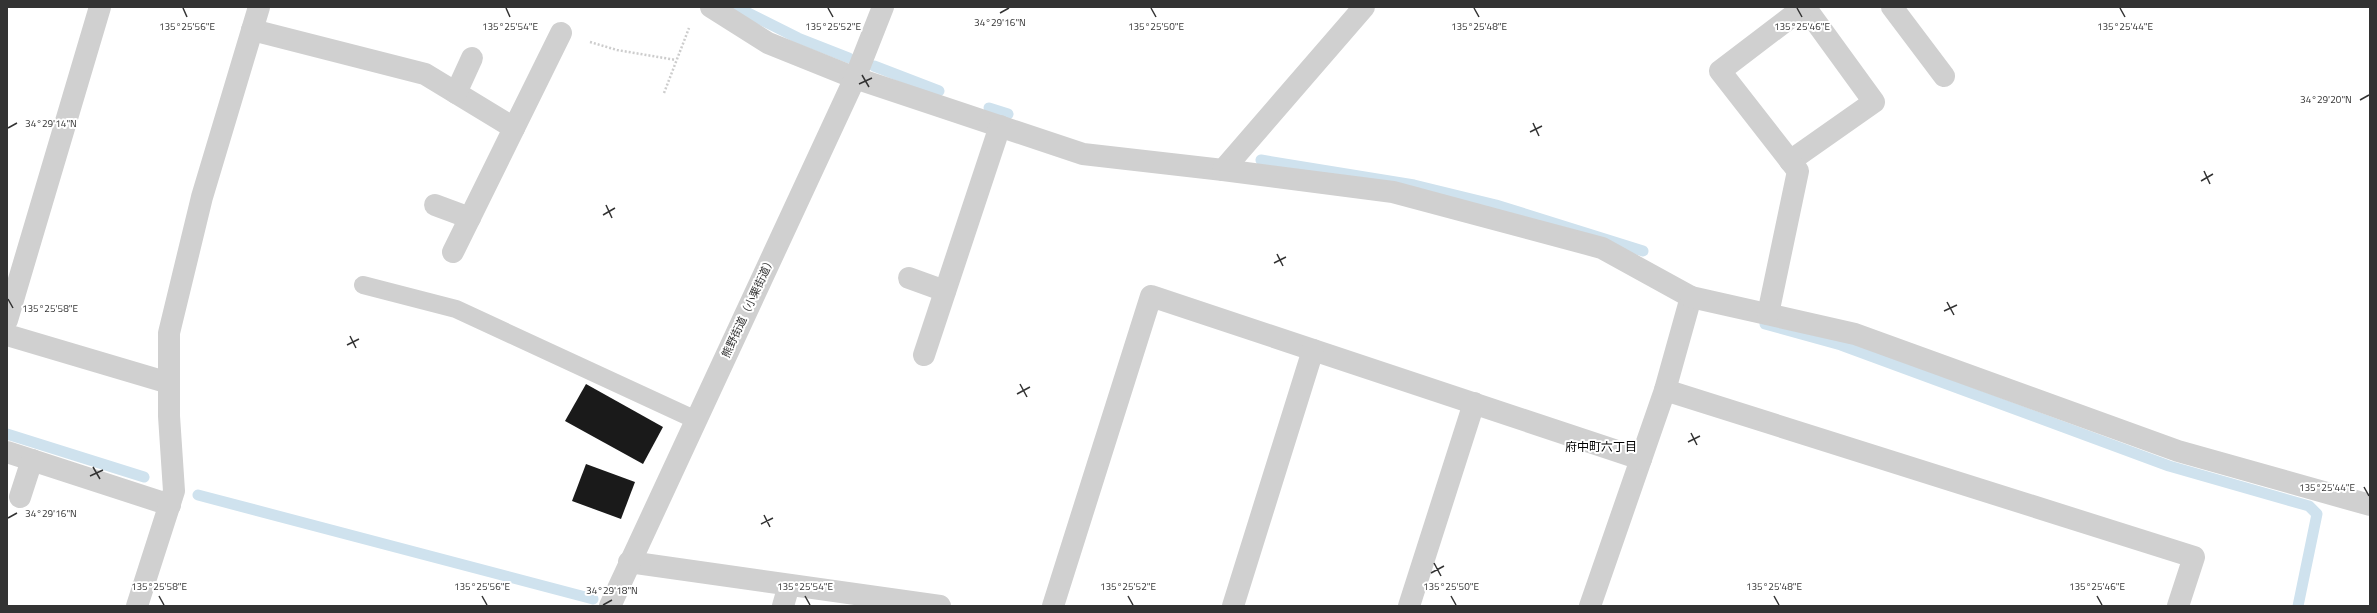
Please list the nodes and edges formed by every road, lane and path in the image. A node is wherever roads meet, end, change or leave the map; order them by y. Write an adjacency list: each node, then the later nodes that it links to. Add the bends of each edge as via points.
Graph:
1 (100, 7): 29 (street)
2 (259, 7): 9 (street)
3 (711, 7): 14 (street, via 768,43)
4 (883, 7): 14 (street, 熊野街道（小栗街道）)
5 (1364, 7): 20 (street)
6 (1805, 7): 19 (street, via 1874,102); 19 (street, via 1720,71)
7 (1892, 7): 13 (street)
8 (689, 27): 12 (path)
9 (252, 30): 15 (street, via 425,74); 33 (street, via 202,197 169,333)
10 (561, 33): 12 (path, via 617,50); 18 (street)
11 (472, 58): 15 (street)
12 (676, 60): 16 (path)
13 (1944, 76)
14 (855, 78): 17 (street); 36 (street, 熊野街道（小栗街道）)
15 (456, 93): 18 (street)
16 (664, 93)
17 (1000, 126): 20 (street, via 1083,154); 26 (street)
18 (514, 128): 22 (street)
19 (1790, 161): 28 (street, via 1798,170)
20 (1223, 170): 27 (street, via 1393,192 1602,248)
21 (435, 205): 22 (street)
22 (470, 218): 23 (street)
23 (453, 252)
24 (909, 278): 26 (street)
25 (363, 285): 36 (lane, via 456,309)
26 (946, 291): 32 (street)
27 (1691, 296): 28 (street); 34 (street)
28 (1768, 314): 42 (street, via 1855,334 2178,451)
29 (7, 320)
30 (7, 335): 33 (street)
31 (1313, 350): 35 (street); 49 (street, via 1151,296); 50 (street)
32 (924, 355)
33 (169, 383): 41 (street, via 174,491)
34 (1665, 390): 38 (street); 53 (street, via 2194,557)
35 (1474, 403): 38 (street); 51 (street)
36 (696, 420): 43 (street, 熊野街道（小栗街道）)
37 (7, 452): 39 (street)
38 (1641, 459): 52 (street)
39 (32, 460): 40 (street); 41 (street)
40 (20, 497)
41 (170, 505): 45 (street)
42 (2370, 506)
43 (629, 562): 44 (street); 46 (street, 熊野街道（小栗街道）)
44 (789, 585): 47 (street); 48 (street)
45 (137, 606)
46 (610, 606)
47 (783, 606)
48 (940, 606)
49 (1053, 606)
50 (1232, 606)
51 (1409, 606)
52 (1590, 606)
53 (2178, 606)

